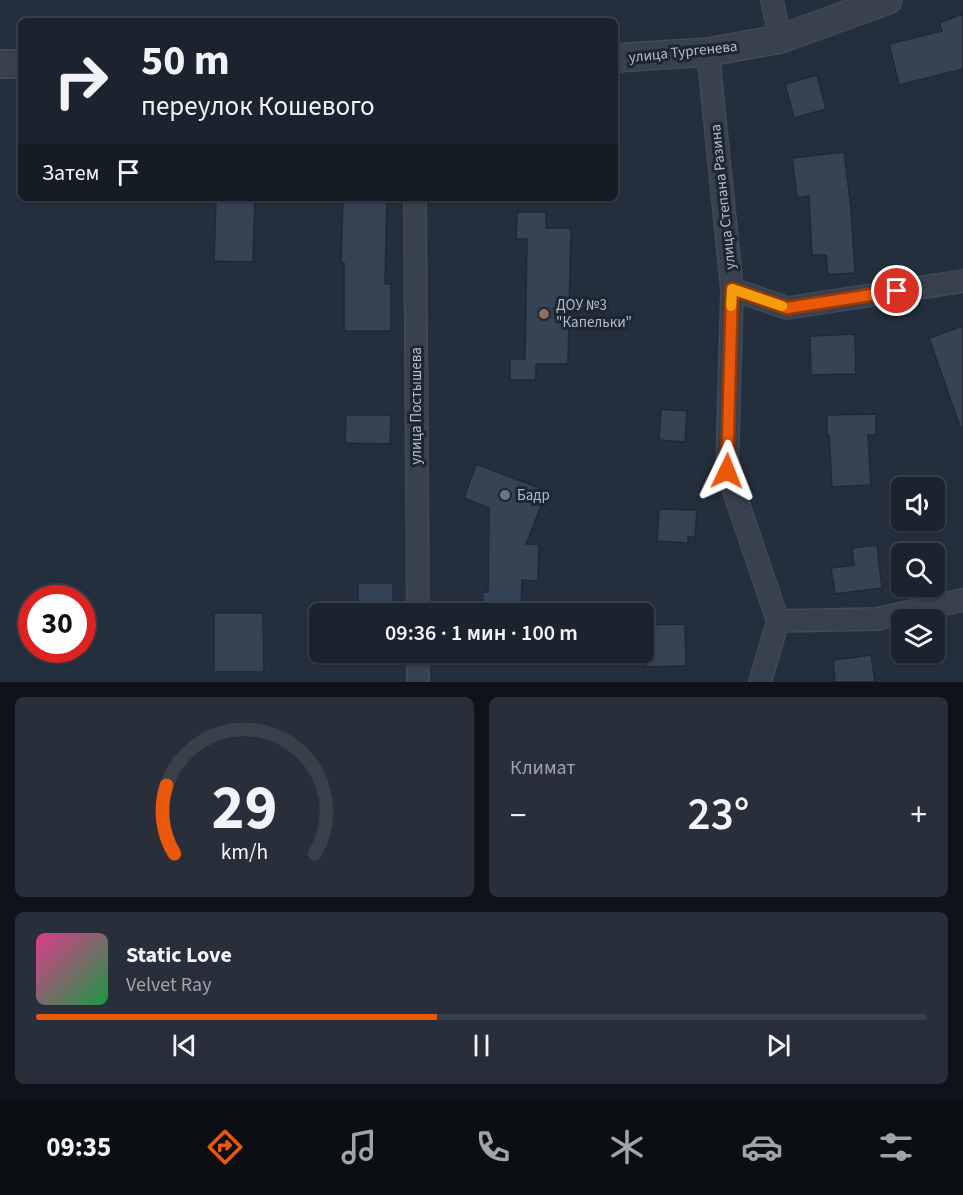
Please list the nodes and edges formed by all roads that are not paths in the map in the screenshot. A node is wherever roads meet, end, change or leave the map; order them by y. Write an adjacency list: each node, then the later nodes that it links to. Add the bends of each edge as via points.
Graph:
1 (772, 0): 3 (street)
2 (888, 0): 3 (street, улица Тургенева)
3 (780, 39): 4 (street, улица Тургенева)
4 (708, 52): 5 (street, улица Тургенева); 10 (street, улица Степана Разина)
5 (618, 58)
6 (0, 64): 7 (street)
7 (18, 64)
8 (415, 201): 12 (street, улица Постышева)
9 (963, 281): 10 (street, via 787,308)
10 (732, 289): 13 (street, улица Степана Разина, via 727,471)
11 (963, 600): 13 (street, via 877,619)
12 (418, 603)
13 (778, 621): 16 (street)
14 (418, 663): 15 (street)
15 (418, 682)
16 (760, 682)

